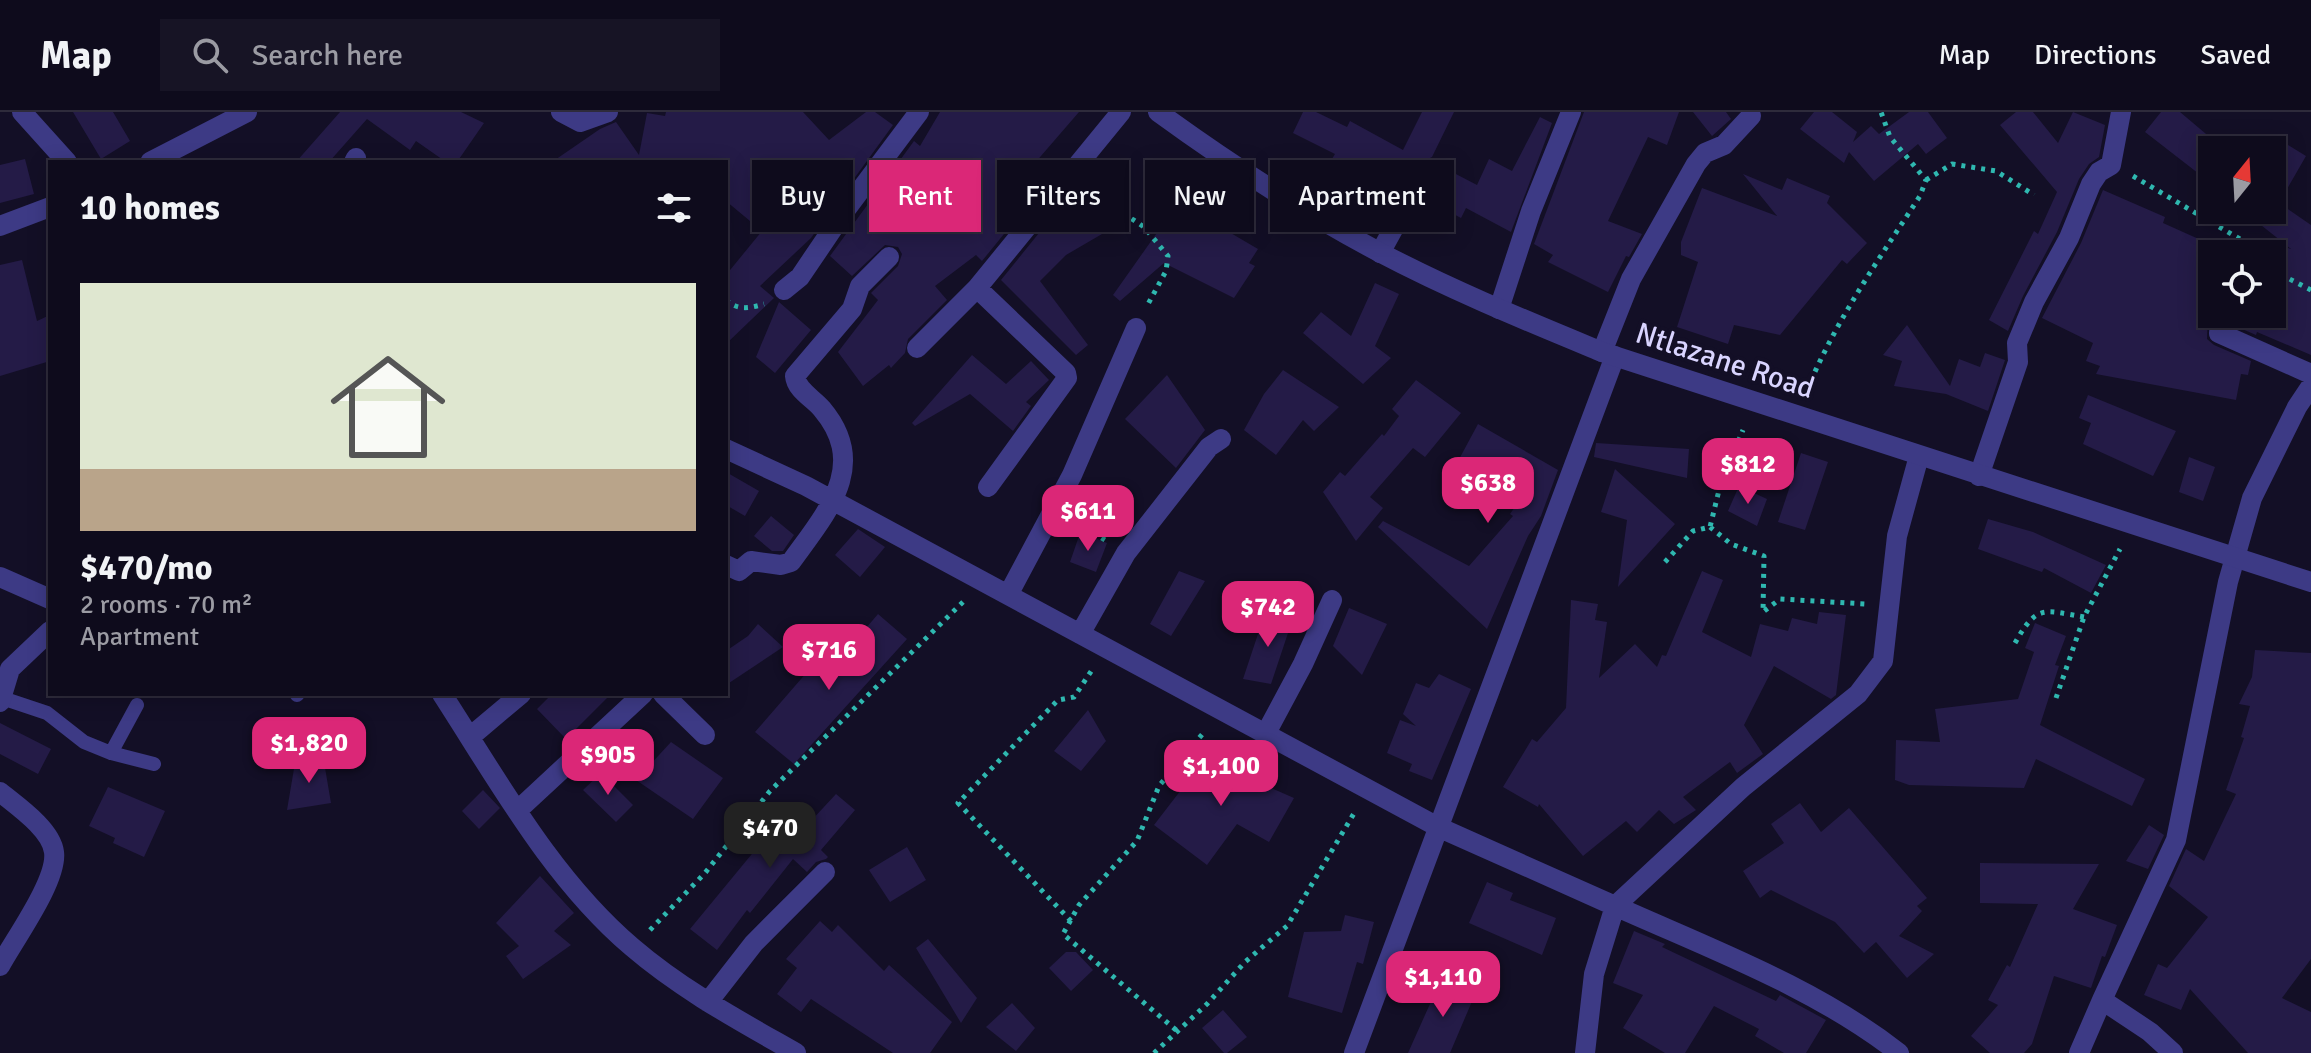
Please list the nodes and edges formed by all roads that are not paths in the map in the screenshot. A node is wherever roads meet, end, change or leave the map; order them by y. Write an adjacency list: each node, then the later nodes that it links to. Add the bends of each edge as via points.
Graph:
1 (22, 112): 11 (street)
2 (247, 112): 12 (street)
3 (561, 112): 4 (street, via 580,122)
4 (608, 112)
5 (919, 112): 19 (street, via 800,277)
6 (1121, 112): 18 (street)
7 (1158, 112): 16 (street, Ntlazane Road, via 1284,197)
8 (1571, 112): 20 (street)
9 (2121, 112): 30 (street, via 2111,165 2091,184 2017,343 2018,362)
10 (1751, 116): 24 (street, via 1724,145 1705,153 1696,164 1631,279)
11 (65, 160)
12 (154, 160)
13 (48, 208): 14 (street)
14 (0, 226)
15 (1392, 232): 16 (street)
16 (1380, 253): 20 (street, Ntlazane Road)
17 (889, 257): 32 (street, via 860,286 852,309 795,376 838,431 844,452)
18 (977, 288): 23 (street); 31 (street, via 1067,378)
19 (784, 290)
20 (1499, 309): 24 (street, Ntlazane Road)
21 (1136, 328): 37 (street, via 1055,509)
22 (2220, 328): 25 (street, via 2219,333)
23 (917, 348)
24 (1608, 354): 29 (street, Ntlazane Road); 55 (street)
25 (2311, 374)
26 (2311, 386): 33 (street, via 2252,498)
27 (1221, 439): 41 (street, via 1209,447 1126,553)
28 (728, 450): 32 (street)
29 (1919, 456): 30 (street, Ntlazane Road); 57 (street, via 1897,536 1883,661 1872,679 1743,787)
30 (1979, 476): 33 (street, Ntlazane Road)
31 (988, 487)
32 (835, 502): 34 (street, via 791,562 751,561 739,571); 37 (street)
33 (2234, 558): 36 (street, Ntlazane Road); 59 (street, via 2176,840)
34 (728, 566)
35 (0, 577): 38 (street)
36 (2311, 582)
37 (1008, 595): 41 (street)
38 (48, 598)
39 (1332, 600): 49 (street)
40 (48, 633): 46 (street, via 10,669)
41 (1080, 634): 49 (street)
42 (443, 696): 50 (street)
43 (519, 696): 50 (street)
44 (641, 696): 54 (street)
45 (665, 696): 48 (street)
46 (1, 700): 51 (lane, via 47,713 70,733)
47 (137, 705): 51 (lane)
48 (705, 735)
49 (1265, 735): 55 (street)
50 (470, 737): 54 (street)
51 (111, 753): 52 (lane)
52 (154, 764)
53 (0, 792): 58 (street, via 48,836 55,853 48,879)
54 (518, 810): 60 (street, via 602,919)
55 (1438, 827): 57 (street); 62 (street)
56 (825, 872): 60 (street, via 754,943)
57 (1615, 906): 63 (street, via 1594,974); 64 (street, via 1754,969 1868,1029)
58 (0, 966)
59 (2102, 1000): 65 (street); 66 (street)
60 (708, 1002): 61 (street)
61 (796, 1053)
62 (1354, 1053)
63 (1585, 1053)
64 (1899, 1053)
65 (2079, 1053)
66 (2173, 1053)

